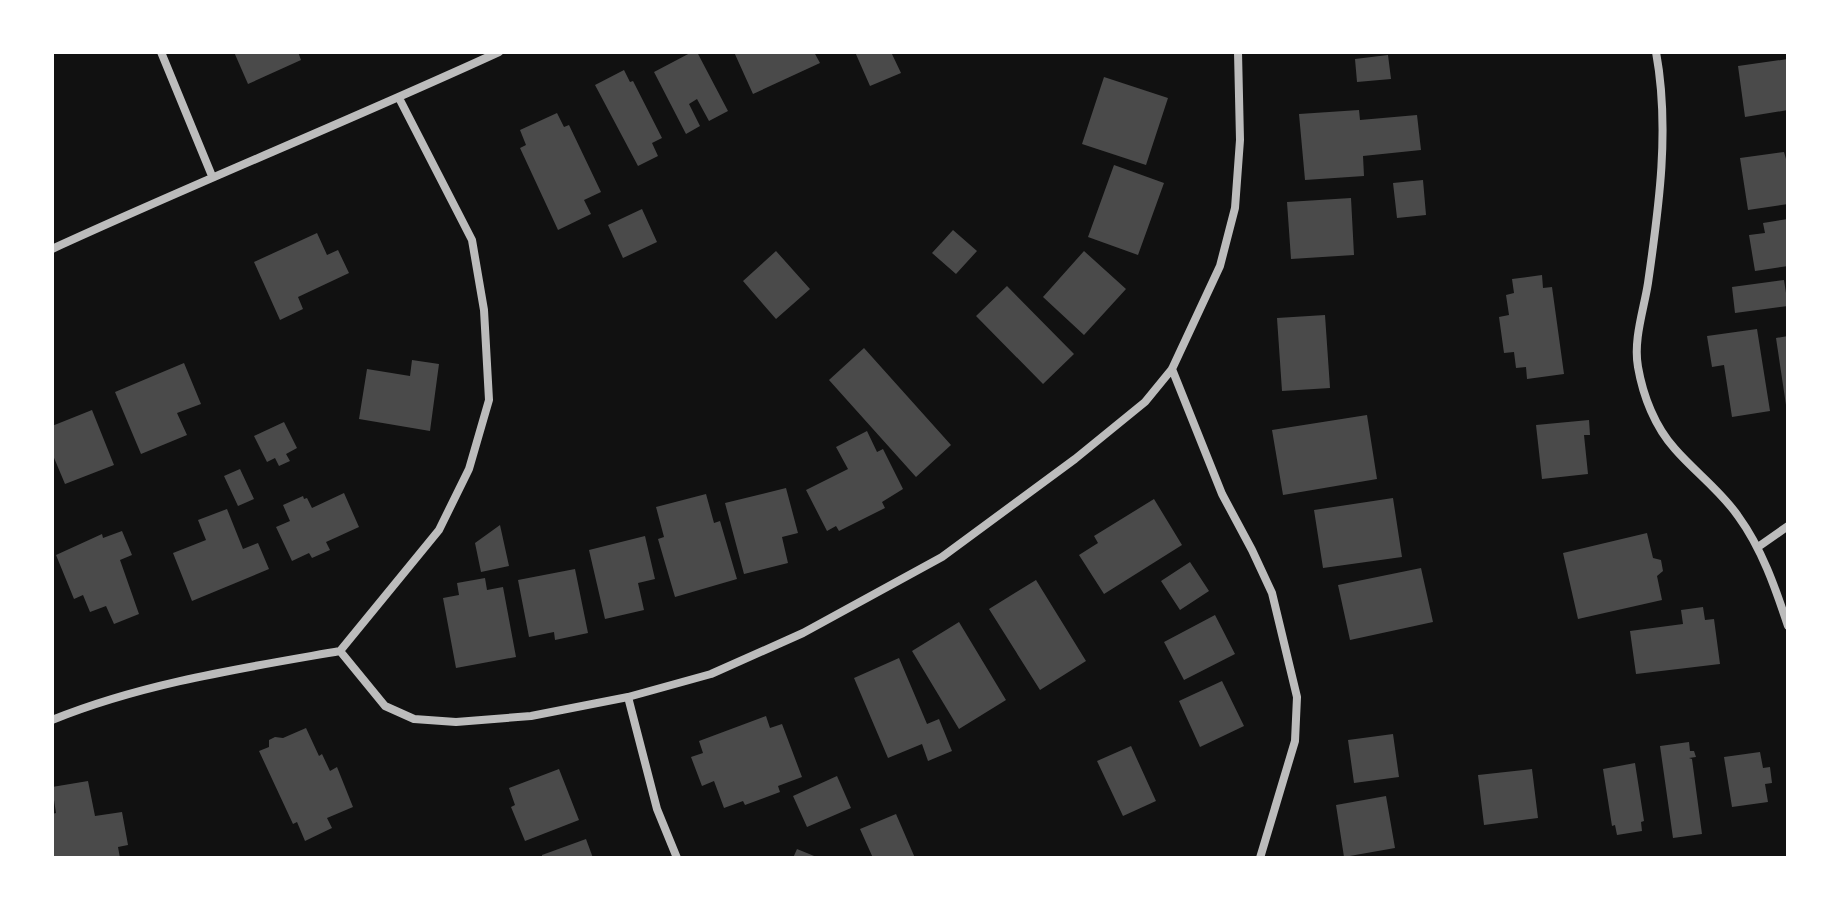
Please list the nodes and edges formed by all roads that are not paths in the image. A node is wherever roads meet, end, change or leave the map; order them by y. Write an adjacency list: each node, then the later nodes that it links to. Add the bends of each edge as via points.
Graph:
1 (161, 52): 6 (street)
2 (499, 52): 5 (street)
3 (1238, 52): 8 (street, via 1235,208 1220,266)
4 (1656, 52): 10 (street, via 1663,138 1637,363 1655,420 1673,448 1736,513)
5 (399, 98): 6 (street); 12 (street, via 472,240 484,310 489,400 469,469 439,530)
6 (212, 176): 7 (street)
7 (52, 249)
8 (1172, 369): 13 (street, via 1145,402 942,557 803,633 711,674); 16 (street, via 1222,494 1272,593 1297,697 1295,741)
9 (1788, 526): 10 (street)
10 (1758, 547): 11 (street)
11 (1788, 626)
12 (340, 651): 13 (street, via 385,706 414,719 456,722 531,716); 14 (street, via 225,671)
13 (628, 697): 15 (street, via 657,809)
14 (52, 720)
15 (677, 858)
16 (1260, 858)

